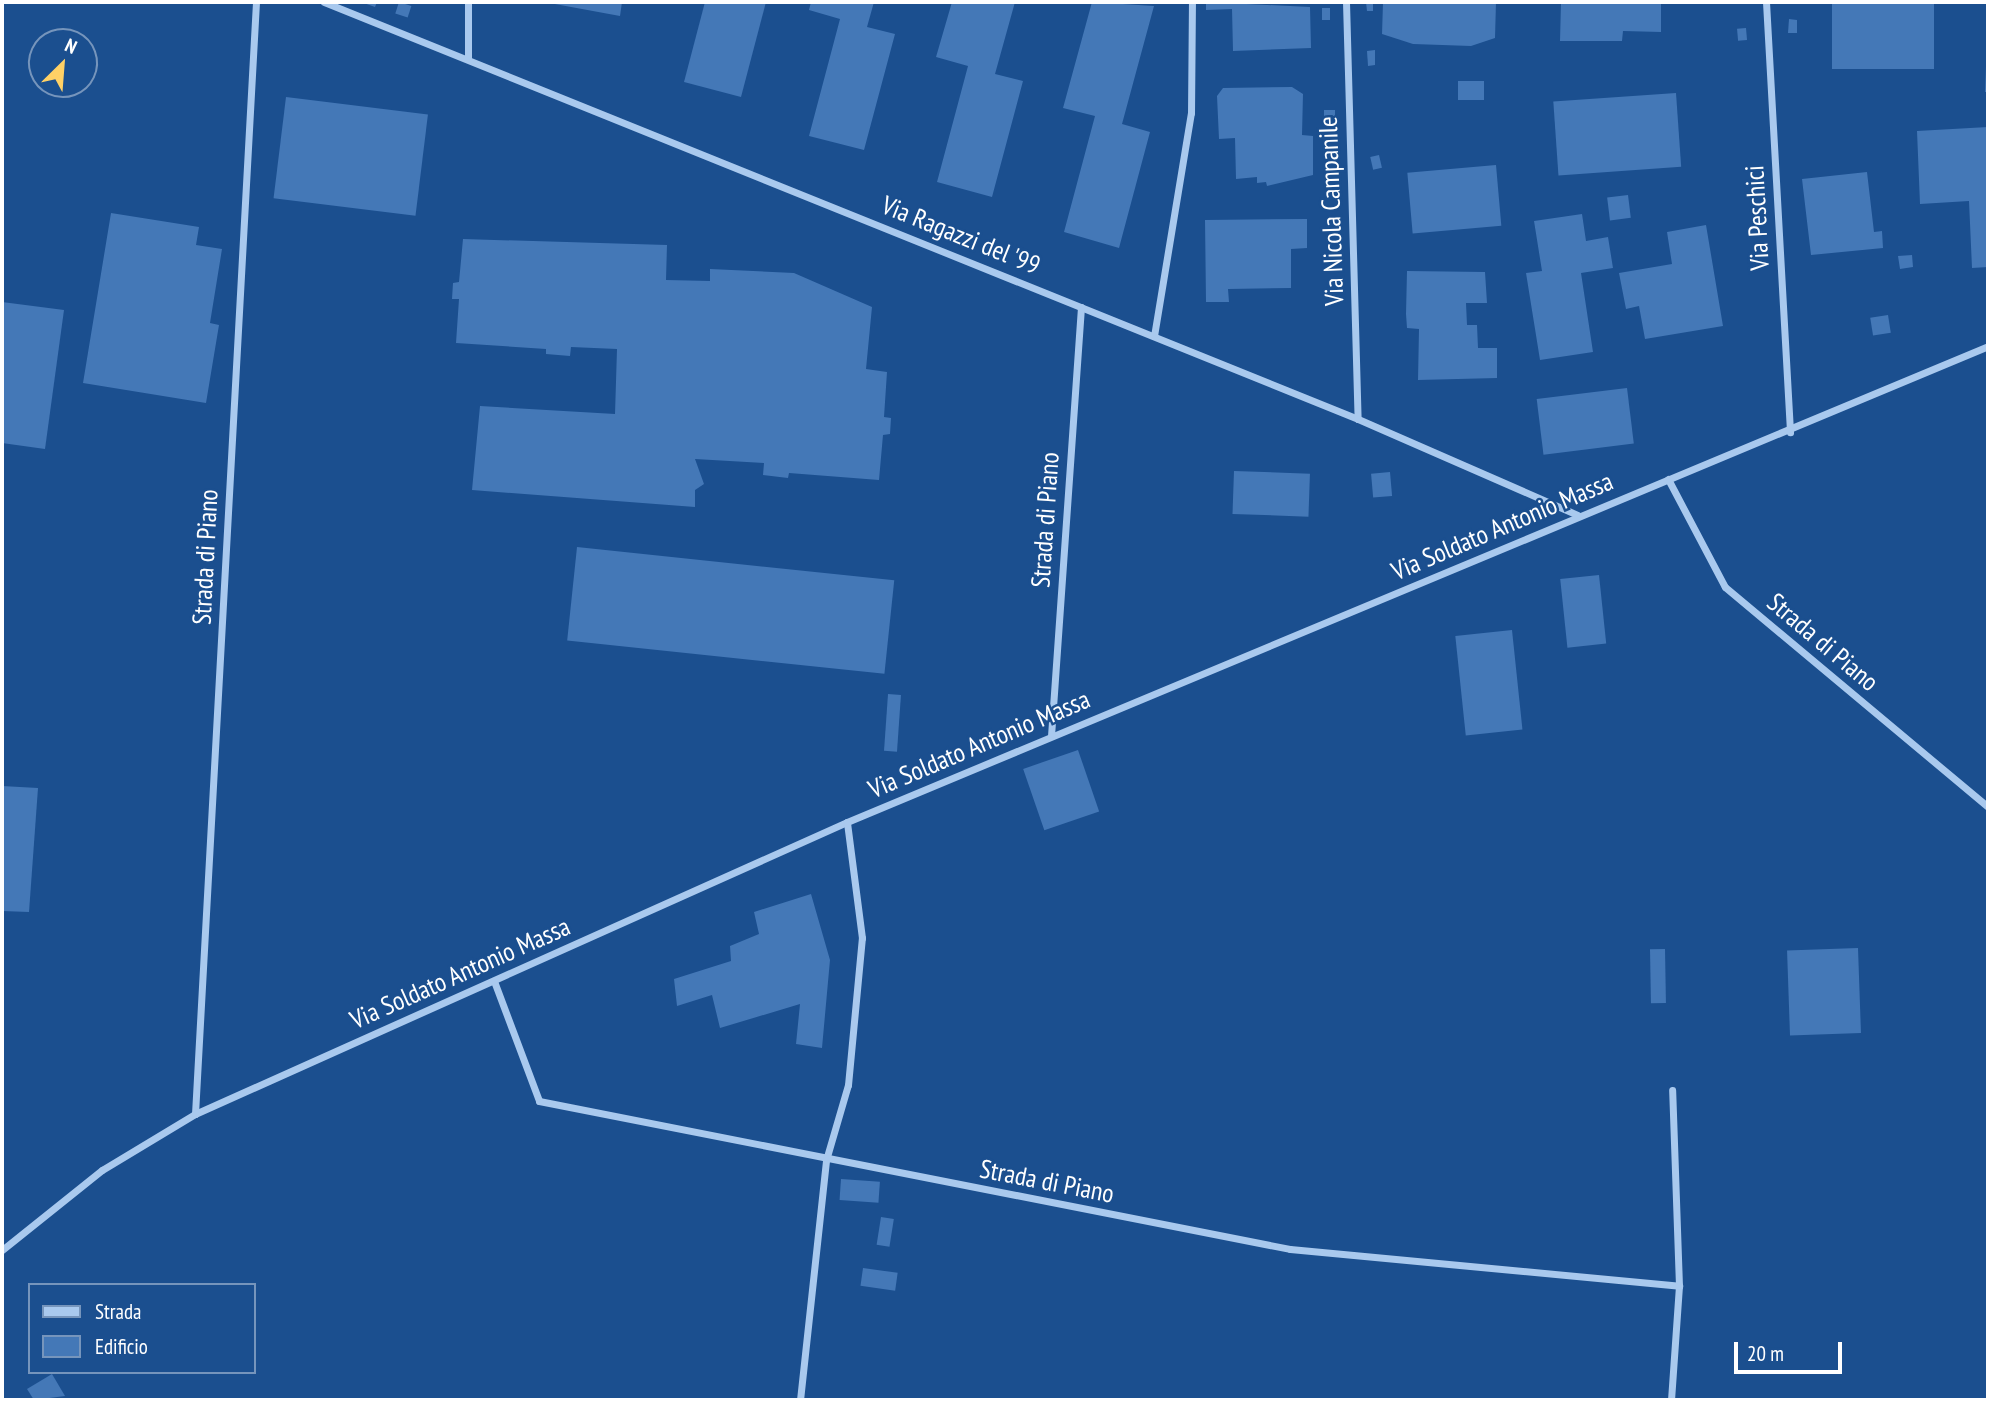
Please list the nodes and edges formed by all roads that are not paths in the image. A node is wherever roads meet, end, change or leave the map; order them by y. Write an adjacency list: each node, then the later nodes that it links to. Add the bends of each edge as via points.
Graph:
1 (256, 2): 20 (street, Strada di Piano)
2 (324, 2): 7 (street, Via Ragazzi del '99)
3 (468, 2): 7 (street)
4 (1192, 2): 9 (street, via 1191,113)
5 (1346, 2): 11 (street, Via Nicola Campanile)
6 (1766, 2): 12 (street, Via Peschici)
7 (468, 59): 8 (street, Via Ragazzi del '99)
8 (1081, 307): 9 (street, Via Ragazzi del '99); 15 (street, Strada di Piano)
9 (1154, 336): 11 (street, Via Ragazzi del '99)
10 (1988, 346): 12 (street, Via Soldato Antonio Massa)
11 (1358, 419): 14 (street, Via Ragazzi del '99)
12 (1790, 432): 13 (street, Via Soldato Antonio Massa)
13 (1668, 479): 14 (street, Via Soldato Antonio Massa); 16 (street, Strada di Piano, via 1725,587)
14 (1578, 515): 15 (street, Via Soldato Antonio Massa)
15 (1051, 736): 17 (street, Via Soldato Antonio Massa)
16 (1988, 807)
17 (847, 822): 18 (street, Via Soldato Antonio Massa); 21 (street, via 862,939 848,1085)
18 (494, 981): 20 (street, Via Soldato Antonio Massa); 21 (street, Strada di Piano, via 539,1101)
19 (1672, 1090): 23 (street)
20 (195, 1114): 22 (street, Via Soldato Antonio Massa, via 102,1170)
21 (826, 1160): 23 (street, Strada di Piano, via 1290,1250); 24 (street)
22 (2, 1248)
23 (1679, 1286): 25 (street)
24 (800, 1400)
25 (1671, 1400)

